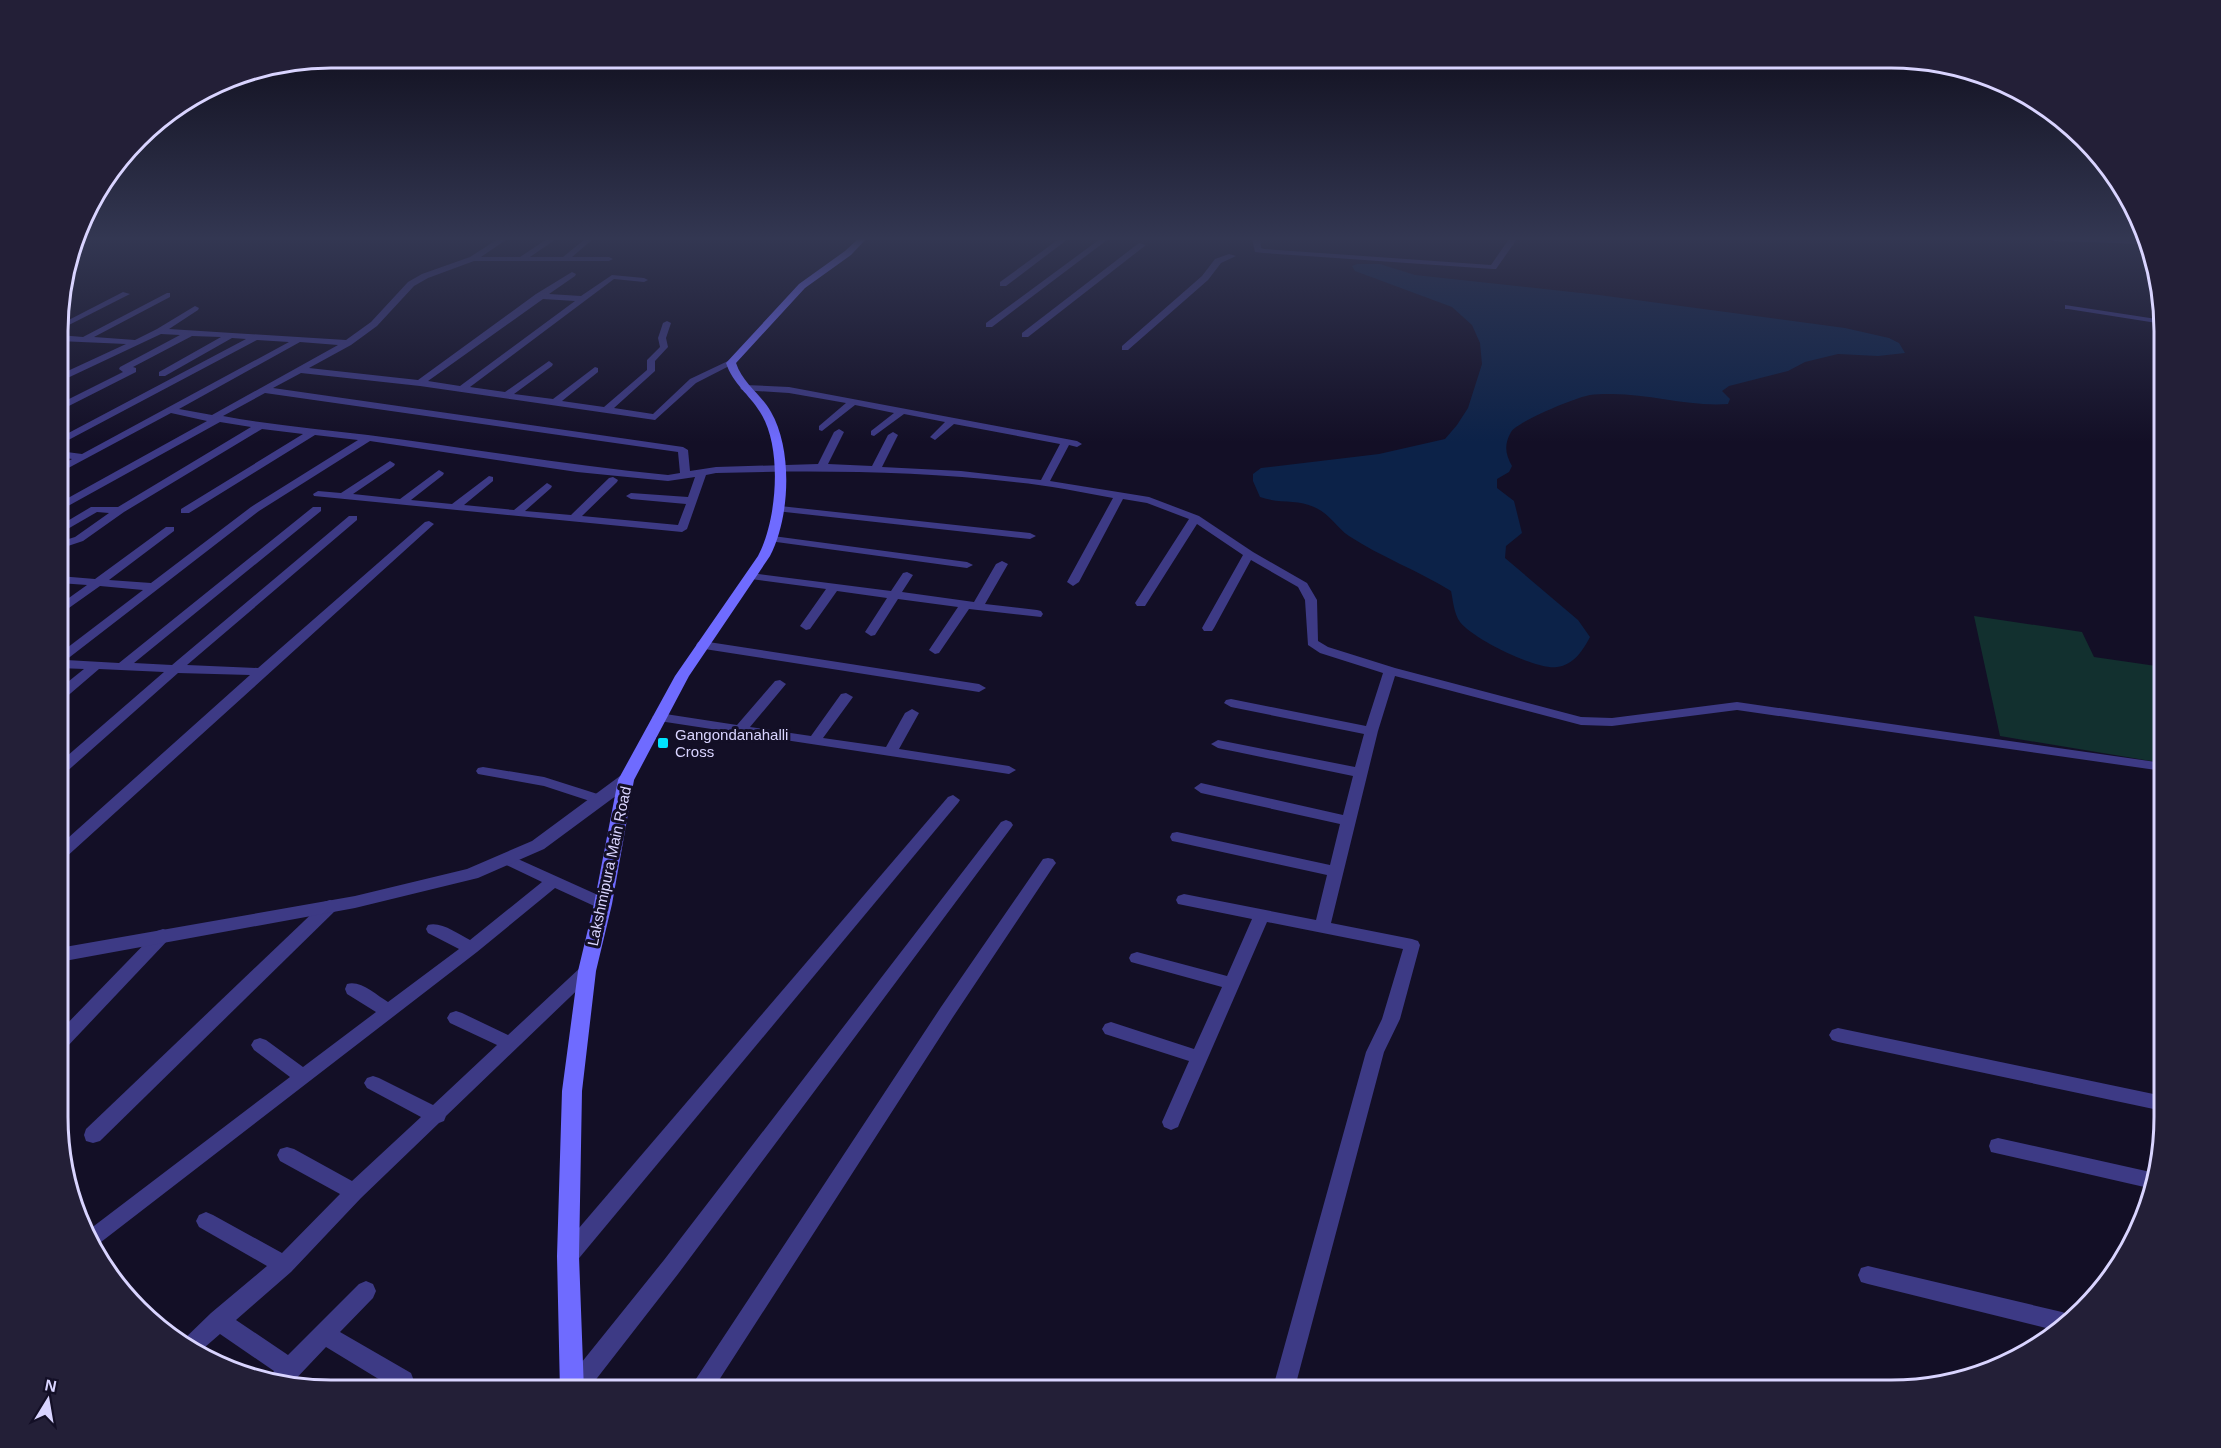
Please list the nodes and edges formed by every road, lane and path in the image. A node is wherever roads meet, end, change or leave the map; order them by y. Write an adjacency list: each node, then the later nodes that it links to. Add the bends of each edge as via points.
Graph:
1 (101, 307): 13 (street)
2 (145, 307): 22 (street)
3 (390, 307): 25 (street)
4 (525, 307): 33 (street)
5 (573, 307): 35 (street)
6 (783, 307): 27 (main road)
7 (1012, 307): 15 (street)
8 (1062, 307): 18 (street)
9 (1172, 307): 26 (street)
10 (2068, 307): 12 (street)
11 (195, 308): 16 (street)
12 (2153, 320)
13 (68, 323)
14 (667, 323): 42 (street, via 662,338 664,347 651,360 651,371)
15 (989, 324)
16 (160, 331): 17 (street); 24 (street)
17 (190, 333): 19 (street); 40 (street, via 123,369 133,370)
18 (1025, 335)
19 (230, 336): 20 (street); 32 (street)
20 (257, 336): 23 (street); 52 (street)
21 (68, 338): 22 (street)
22 (85, 339): 24 (street)
23 (300, 339): 25 (street); 41 (street)
24 (136, 342): 31 (street)
25 (348, 343): 30 (street)
26 (1125, 348)
27 (731, 363): 34 (main road, Lakshmipura Main Road); 42 (street, via 693,381 655,417)
28 (549, 364): 37 (street)
29 (595, 369): 38 (street)
30 (302, 370): 33 (street); 36 (street)
31 (68, 374)
32 (162, 374)
33 (420, 383): 35 (street)
34 (745, 388): 39 (street, via 789,390); 59 (main road, Lakshmipura Main Road, via 766,411 775,435)
35 (462, 389): 37 (street)
36 (265, 390): 44 (street); 64 (street, via 683,450)
37 (507, 395): 38 (street)
38 (555, 402): 42 (street)
39 (853, 402): 43 (street); 47 (street)
40 (68, 403)
41 (170, 410): 44 (street); 56 (street)
42 (606, 410)
43 (902, 411): 45 (street); 50 (street)
44 (214, 419): 46 (street); 75 (street)
45 (952, 420): 53 (street); 67 (street, via 1072,443)
46 (260, 426): 48 (street); 79 (street)
47 (822, 428)
48 (313, 432): 54 (street); 80 (street)
49 (839, 432): 60 (street)
50 (874, 433)
51 (893, 435): 61 (street)
52 (68, 437)
53 (935, 437)
54 (368, 438): 64 (street, via 577,469 668,478); 99 (street, via 255,509)
55 (68, 455): 56 (street)
56 (84, 457): 58 (street)
57 (390, 464): 71 (street)
58 (68, 465)
59 (778, 467): 60 (street); 62 (street); 78 (main road, Lakshmipura Main Road)
60 (822, 467): 61 (street)
61 (875, 470): 67 (street)
62 (702, 472): 64 (street); 73 (street)
63 (440, 473): 74 (street)
64 (685, 475)
65 (489, 479): 76 (street)
66 (613, 480): 83 (street)
67 (1044, 483): 70 (street)
68 (547, 486): 81 (street)
69 (318, 494): 71 (street)
70 (1120, 495): 84 (street, via 1163,504); 98 (street)
71 (344, 496): 74 (street)
72 (631, 496): 73 (street)
73 (692, 501): 83 (street, via 682,529)
74 (402, 502): 76 (street)
75 (68, 503)
76 (455, 507): 81 (street)
77 (317, 509): 115 (street)
78 (780, 509): 88 (street); 89 (main road, Lakshmipura Main Road)
79 (120, 510): 86 (street, via 95,509); 90 (street)
80 (185, 511)
81 (516, 513): 83 (street)
82 (353, 518): 116 (street)
83 (574, 518)
84 (1195, 518): 91 (street); 102 (street)
85 (429, 524): 118 (street)
86 (68, 526)
87 (170, 529): 97 (street)
88 (1030, 536)
89 (773, 539): 93 (street); 95 (main road, Lakshmipura Main Road)
90 (68, 543)
91 (1249, 554): 108 (street); 117 (street, via 1303,585 1311,600 1312,642 1324,650)
92 (1002, 564): 105 (street)
93 (967, 565)
94 (907, 575): 101 (street)
95 (751, 576): 100 (street); 110 (main road, Lakshmipura Main Road)
96 (68, 580): 97 (street)
97 (97, 582): 99 (street); 103 (street)
98 (1073, 582)
99 (154, 587): 112 (street)
100 (833, 588): 101 (street); 107 (street)
101 (895, 596): 104 (street); 109 (street)
102 (1141, 603)
103 (68, 604)
104 (965, 604): 105 (street); 111 (street)
105 (978, 606): 106 (street)
106 (1037, 614)
107 (806, 626)
108 (1208, 628)
109 (871, 632)
110 (702, 645): 121 (street); 125 (main road, Lakshmipura Main Road)
111 (935, 650)
112 (68, 655)
113 (68, 663): 114 (street)
114 (96, 665): 115 (street); 120 (street)
115 (124, 665): 116 (street)
116 (177, 667): 118 (street); 131 (street)
117 (1390, 671): 127 (street); 132 (street, via 1581,721 1612,722 1737,706)
118 (261, 672): 143 (street)
119 (780, 684): 126 (street)
120 (68, 688)
121 (979, 688)
122 (846, 697): 128 (street)
123 (1231, 703): 127 (street)
124 (912, 713): 130 (street)
125 (659, 717): 126 (street); 136 (main road, Lakshmipura Main Road)
126 (740, 730): 128 (street)
127 (1371, 731): 135 (street)
128 (814, 741): 130 (street)
129 (1218, 744): 135 (street)
130 (890, 752): 133 (street)
131 (68, 763)
132 (2154, 766)
133 (1009, 770)
134 (483, 771): 138 (street, via 570,787)
135 (1361, 773): 140 (street)
136 (626, 780): 138 (street); 149 (main road, Lakshmipura Main Road)
137 (1201, 788): 140 (street)
138 (602, 800): 144 (street, via 538,845)
139 (953, 800): 181 (street)
140 (1350, 821): 146 (street)
141 (1006, 825): 192 (street)
142 (1177, 837): 146 (street)
143 (68, 847)
144 (507, 859): 147 (street); 150 (street, via 472,874)
145 (1048, 863): 193 (street)
146 (1337, 872): 152 (street)
147 (554, 880): 149 (street); 155 (street)
148 (1184, 900): 151 (street)
149 (603, 904): 158 (main road, Lakshmipura Main Road)
150 (330, 906): 154 (street); 174 (street)
151 (1262, 915): 152 (street); 159 (street)
152 (1322, 927): 194 (street, via 1412,945 1391,1019 1375,1052)
153 (434, 929): 155 (street)
154 (163, 935): 156 (street); 164 (street)
155 (471, 948): 161 (street)
156 (68, 953)
157 (1137, 958): 159 (street)
158 (587, 971): 166 (street); 181 (main road, Lakshmipura Main Road, via 572,1091)
159 (1232, 984): 168 (street)
160 (354, 989): 161 (street)
161 (388, 1011): 169 (street)
162 (456, 1018): 166 (street)
163 (1112, 1029): 168 (street)
164 (68, 1035)
165 (1838, 1035): 171 (street)
166 (509, 1043): 172 (street)
167 (260, 1045): 169 (street)
168 (1199, 1057): 173 (street)
169 (303, 1077): 180 (street)
170 (373, 1083): 172 (street)
171 (2154, 1102)
172 (437, 1116): 178 (street)
173 (1170, 1122)
174 (93, 1135)
175 (1998, 1146): 177 (street)
176 (287, 1155): 178 (street)
177 (2146, 1178)
178 (354, 1192): 182 (street)
179 (206, 1221): 182 (street)
180 (96, 1236)
181 (568, 1256): 191 (main road, Lakshmipura Main Road)
182 (284, 1265): 185 (street)
183 (1868, 1275): 186 (street)
184 (366, 1291): 187 (street)
185 (218, 1320): 188 (street); 189 (street)
186 (2057, 1321)
187 (324, 1334): 189 (street); 190 (street)
188 (194, 1342)
189 (284, 1376)
190 (401, 1380)
191 (572, 1380)
192 (581, 1380)
193 (706, 1380)
194 (1286, 1380)

